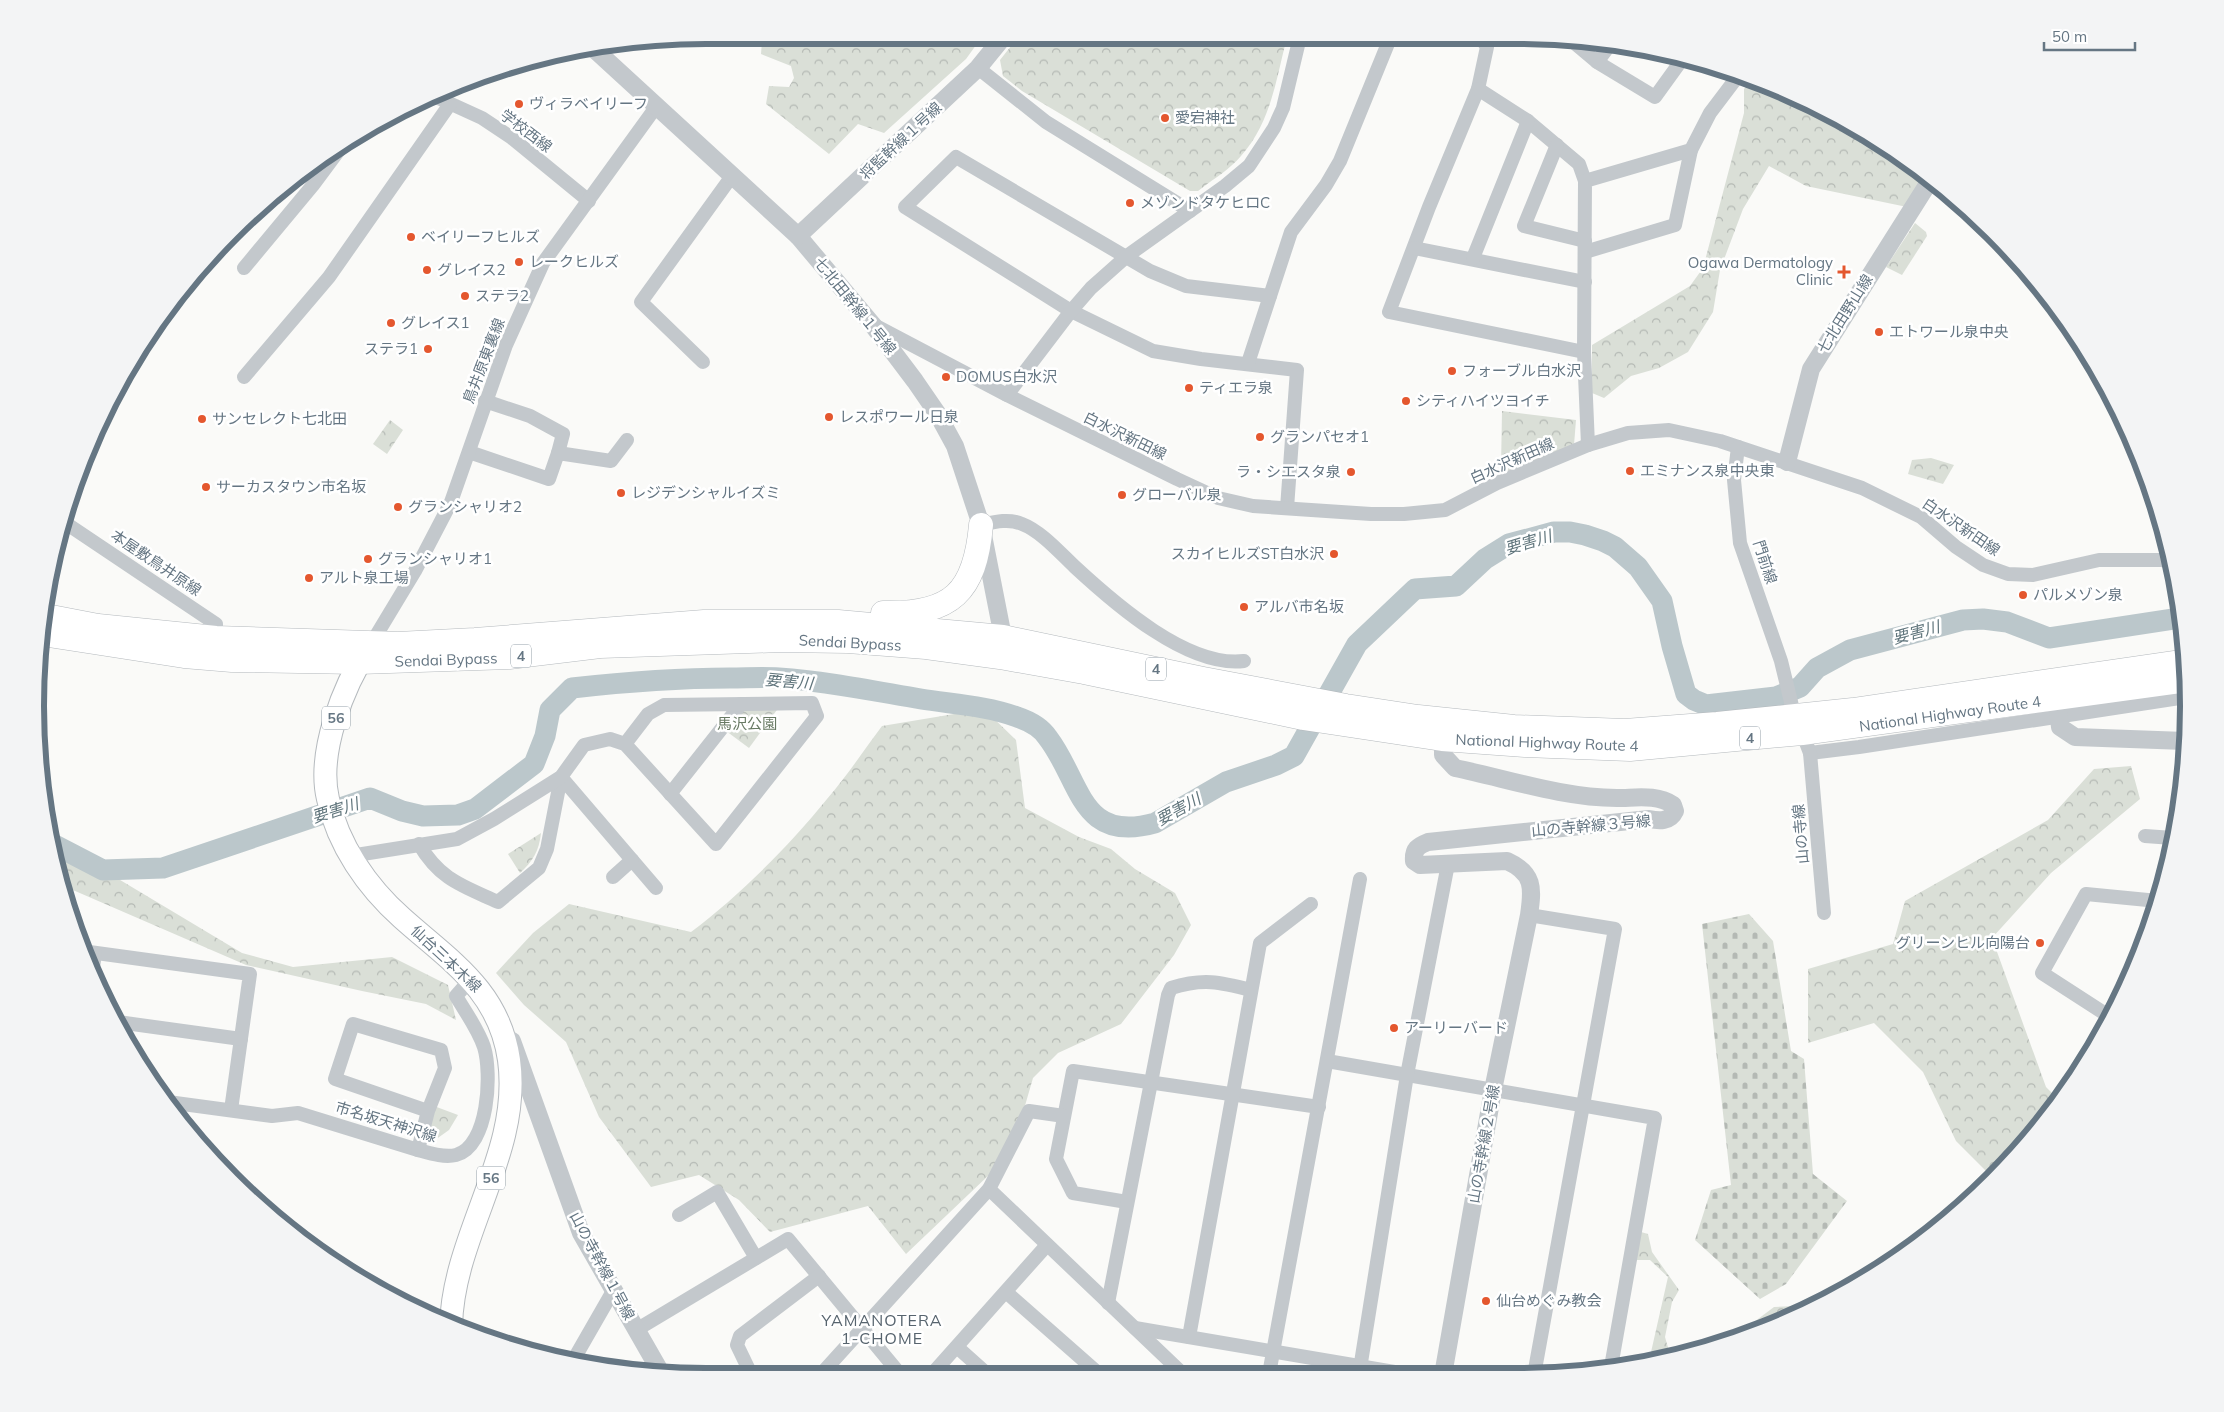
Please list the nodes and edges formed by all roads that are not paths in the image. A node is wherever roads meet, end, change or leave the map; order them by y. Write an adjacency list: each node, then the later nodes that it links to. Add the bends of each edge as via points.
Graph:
1 (998, 44): 10 (street, 将監幹線１号線)
2 (1298, 44): 24 (street, via 1283,108 1274,128 1249,166)
3 (1388, 44): 32 (street, via 1340,161 1291,232)
4 (1484, 44): 12 (street, via 1487,47)
5 (1579, 47): 8 (street)
6 (1606, 49): 8 (street)
7 (598, 53): 15 (street, 七北田幹線１号線)
8 (1597, 62): 9 (street, via 1655,97)
9 (1679, 64)
10 (978, 68): 24 (street, via 1046,122); 25 (street, 将監幹線１号線)
11 (1735, 80): 18 (street, via 1710,113)
12 (1478, 89): 16 (street); 27 (street)
13 (441, 99): 14 (street, 学校西線)
14 (450, 104): 23 (street, 学校西線, via 482,118 512,138); 38 (street, via 329,277)
15 (656, 107): 20 (street, 七北田幹線１号線); 23 (street, 鳥井原東裏線)
16 (1528, 121): 17 (street); 29 (street)
17 (1557, 145): 21 (street, via 1579,164); 26 (street, via 1524,226)
18 (1691, 150): 21 (street); 26 (street, via 1675,225)
19 (333, 158): 30 (street)
20 (732, 176): 25 (street, 七北田幹線１号線); 36 (street, via 641,302)
21 (1585, 180): 26 (street)
22 (1927, 186): 46 (street, 七北田野山線, via 1811,369)
23 (589, 201): 40 (street, 鳥井原東裏線, via 543,263)
24 (1190, 211): 28 (street)
25 (798, 236): 34 (street, 七北田幹線１号線)
26 (1585, 247): 31 (street)
27 (1414, 248): 29 (street); 35 (street, via 1389,312)
28 (1127, 256): 32 (street, via 1150,271 1186,286); 33 (street); 33 (street, via 956,157 905,207)
29 (1473, 258): 31 (street)
30 (244, 268)
31 (1585, 282): 35 (street)
32 (1270, 296): 37 (street)
33 (1071, 311): 37 (street, via 1153,351); 39 (street)
34 (872, 324): 39 (street, 白水沢新田線); 49 (street, 七北田幹線１号線, via 937,413 954,446)
35 (1584, 352): 42 (street)
36 (703, 362)
37 (1248, 363): 47 (street, via 1297,370)
38 (244, 376)
39 (1007, 395): 47 (street, 白水沢新田線, via 1218,498 1253,506)
40 (485, 401): 44 (street, 鳥井原東裏線); 45 (street, via 530,416 563,434)
41 (627, 440): 45 (street, via 611,461)
42 (1588, 445): 43 (street, 白水沢新田線, via 1628,433 1669,430); 47 (street, 白水沢新田線, via 1497,483 1445,510 1396,514)
43 (1738, 447): 46 (street, 白水沢新田線); 63 (street, 門前線, via 1734,480 1740,543)
44 (469, 452): 45 (street, via 549,479); 56 (street, 鳥井原東裏線, via 437,531)
45 (558, 453)
46 (1787, 462): 50 (street, 白水沢新田線, via 1862,488 1921,518 1983,565 2008,574 2033,575 2100,560)
47 (1286, 508)
48 (69, 525): 54 (street, 本屋敷鳥井原線, via 216,624)
49 (981, 525): 52 (highway, via 975,566 963,587 951,599 920,611 863,612); 55 (street, 七北田幹線１号線); 57 (street, via 1005,521 1022,524 1046,540 1097,587 1182,648 1201,657)
50 (2164, 561)
51 (50, 617): 54 (highway, Sendai Bypass / 4, via 98,626)
52 (838, 622): 55 (highway, Sendai Bypass / 4); 56 (highway, Sendai Bypass / 4, via 704,622 475,640)
53 (48, 635): 56 (highway, Sendai Bypass / 4, via 232,660)
54 (216, 638): 56 (highway, Sendai Bypass / 4)
55 (1002, 647): 56 (highway, Sendai Bypass / 4, via 781,640 600,646 509,658); 64 (highway, National Highway Route 4 / 4, via 1343,715)
56 (365, 653): 72 (main road, 仙台三本木線 / 56, via 338,712 327,757 327,798 337,831)
57 (1244, 661)
58 (2179, 663): 61 (highway, National Highway Route 4 / 4)
59 (2179, 681): 61 (highway, National Highway Route 4 / 4)
60 (2180, 697): 61 (street)
61 (2056, 699): 63 (highway, National Highway Route 4 / 4); 65 (street, via 2060,727 2076,737)
62 (742, 704): 66 (street, via 664,705 648,714); 68 (street); 68 (street, via 812,703 817,716 716,844)
63 (1800, 726): 64 (highway, National Highway Route 4 / 4, via 1630,749 1525,745); 80 (street, 山の寺線)
64 (1443, 729): 74 (street, 山の寺幹線３号線, via 1442,755 1455,768 1577,795 1654,797 1666,800 1674,810 1668,819 1660,821 1649,819 1428,842 1418,846 1414,853 1414,861 1420,865)
65 (2179, 741)
66 (625, 744): 67 (street, via 610,739 584,745); 68 (street)
67 (561, 778): 71 (street, via 457,839); 71 (street, via 547,849 539,868 498,902 446,878 429,861); 73 (street)
68 (670, 794)
69 (2145, 836): 70 (street)
70 (2167, 838)
71 (419, 844): 72 (street)
72 (350, 856): 83 (main road, 仙台三本木線 / 56, via 377,893 395,911)
73 (632, 860): 75 (street); 77 (street)
74 (1448, 864): 81 (street, 山の寺幹線３号線, via 1507,861 1519,866 1528,877 1532,892); 90 (street)
75 (613, 877)
76 (1360, 879): 89 (street)
77 (656, 888)
78 (2151, 900): 85 (street, via 2086,894 2042,973)
79 (1311, 904): 84 (street, via 1260,943)
80 (1824, 913)
81 (1529, 915): 93 (street, 山の寺幹線２号線); 97 (street, via 1615,930)
82 (92, 952): 88 (street, via 250,974)
83 (472, 978): 87 (main road, 仙台三本木線 / 56, via 488,1000); 102 (street, 市名坂天神沢線, via 456,996 478,1032 488,1067 483,1118 475,1139 456,1155)
84 (1251, 990): 91 (street, via 1216,981 1171,988); 94 (street)
85 (2104, 1013)
86 (125, 1023): 88 (street)
87 (501, 1027): 92 (main road, 仙台三本木線 / 56, via 509,1059); 95 (street, 山の寺幹線１号線, via 517,1051)
88 (241, 1039): 99 (street)
89 (1328, 1061): 90 (street); 98 (street)
90 (1407, 1075): 93 (street); 131 (street)
91 (1150, 1082): 94 (street); 101 (street, via 1073,1071); 104 (street)
92 (511, 1090): 95 (street); 112 (main road, 仙台三本木線 / 56, via 504,1134 458,1273)
93 (1493, 1090): 97 (street); 132 (street, 山の寺幹線２号線)
94 (1232, 1094): 98 (street); 116 (street)
95 (532, 1101): 109 (street, 山の寺幹線１号線, via 581,1233)
96 (177, 1103): 99 (street, 市名坂天神沢線)
97 (1582, 1105): 120 (street, via 1655,1118); 133 (street)
98 (1319, 1108): 118 (street)
99 (230, 1110): 102 (street, 市名坂天神沢線, via 272,1116 298,1113)
100 (428, 1111): 100 (street, via 445,1068 441,1050 353,1024 335,1079); 102 (street)
101 (1064, 1116): 103 (street, via 1029,1112); 104 (street, via 1056,1159 1073,1193)
102 (418, 1150)
103 (989, 1189): 106 (street); 114 (street)
104 (1127, 1202): 111 (street)
105 (679, 1215): 107 (street, via 717,1192)
106 (1047, 1244): 110 (street); 111 (street)
107 (756, 1258): 108 (street, via 788,1239); 115 (street)
108 (819, 1276): 114 (street); 122 (street, via 740,1336 737,1345)
109 (613, 1292): 115 (street, 山の寺幹線１号線); 119 (street)
110 (1006, 1292): 117 (street); 127 (street)
111 (1108, 1302): 113 (street)
112 (451, 1317)
113 (1135, 1328): 116 (street); 128 (street)
114 (863, 1329): 123 (street); 124 (street)
115 (636, 1330): 121 (street, 山の寺幹線１号線)
116 (1189, 1337): 118 (street)
117 (957, 1347): 125 (street); 126 (street)
118 (1273, 1352): 129 (street); 130 (street)
119 (576, 1356)
120 (1612, 1362)
121 (657, 1366)
122 (748, 1368)
123 (827, 1368)
124 (895, 1368)
125 (938, 1368)
126 (980, 1368)
127 (1091, 1368)
128 (1173, 1368)
129 (1270, 1368)
130 (1350, 1368)
131 (1360, 1368)
132 (1445, 1368)
133 (1535, 1368)

